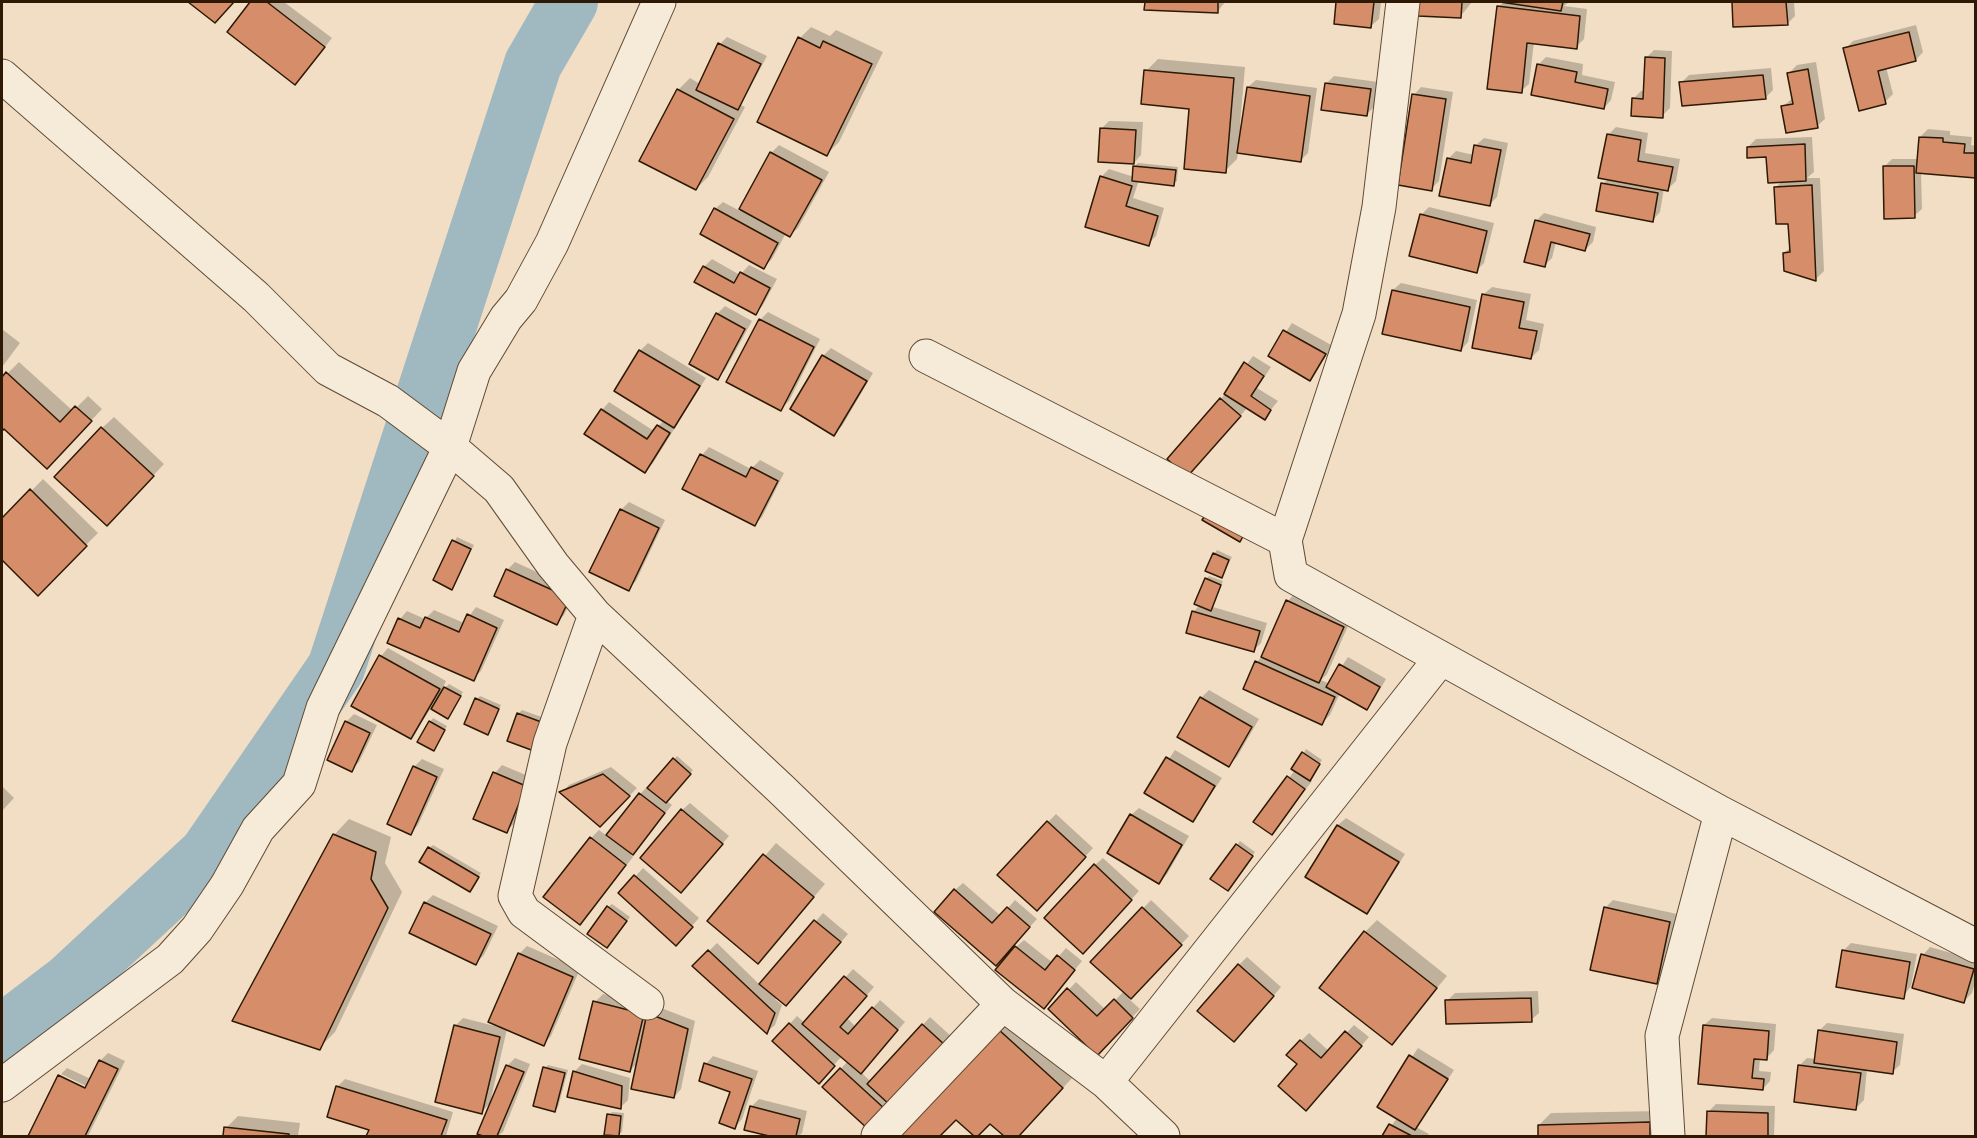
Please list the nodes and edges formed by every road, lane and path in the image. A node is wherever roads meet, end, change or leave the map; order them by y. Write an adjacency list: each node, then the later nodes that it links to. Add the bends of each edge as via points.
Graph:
1 (658, 2): 5 (street, via 552,243 474,371)
2 (1403, 2): 6 (street, via 1379,207 1359,314)
3 (2, 76): 5 (street, via 256,297 328,369 388,401)
4 (926, 356): 6 (street)
5 (450, 447): 7 (street, via 499,489 553,565); 14 (street, via 323,708 299,784 258,829 198,929 170,959)
6 (1285, 540): 8 (street, via 1291,576)
7 (595, 615): 11 (street, via 550,743 515,896 524,912); 12 (street)
8 (1442, 658): 9 (street); 13 (street)
9 (1721, 813): 10 (street); 17 (street, via 1662,1036)
10 (1976, 946)
11 (647, 1003)
12 (1003, 1004): 13 (street); 15 (street)
13 (1106, 1082): 16 (street)
14 (2, 1084)
15 (878, 1137)
16 (1163, 1137)
17 (1668, 1137)

